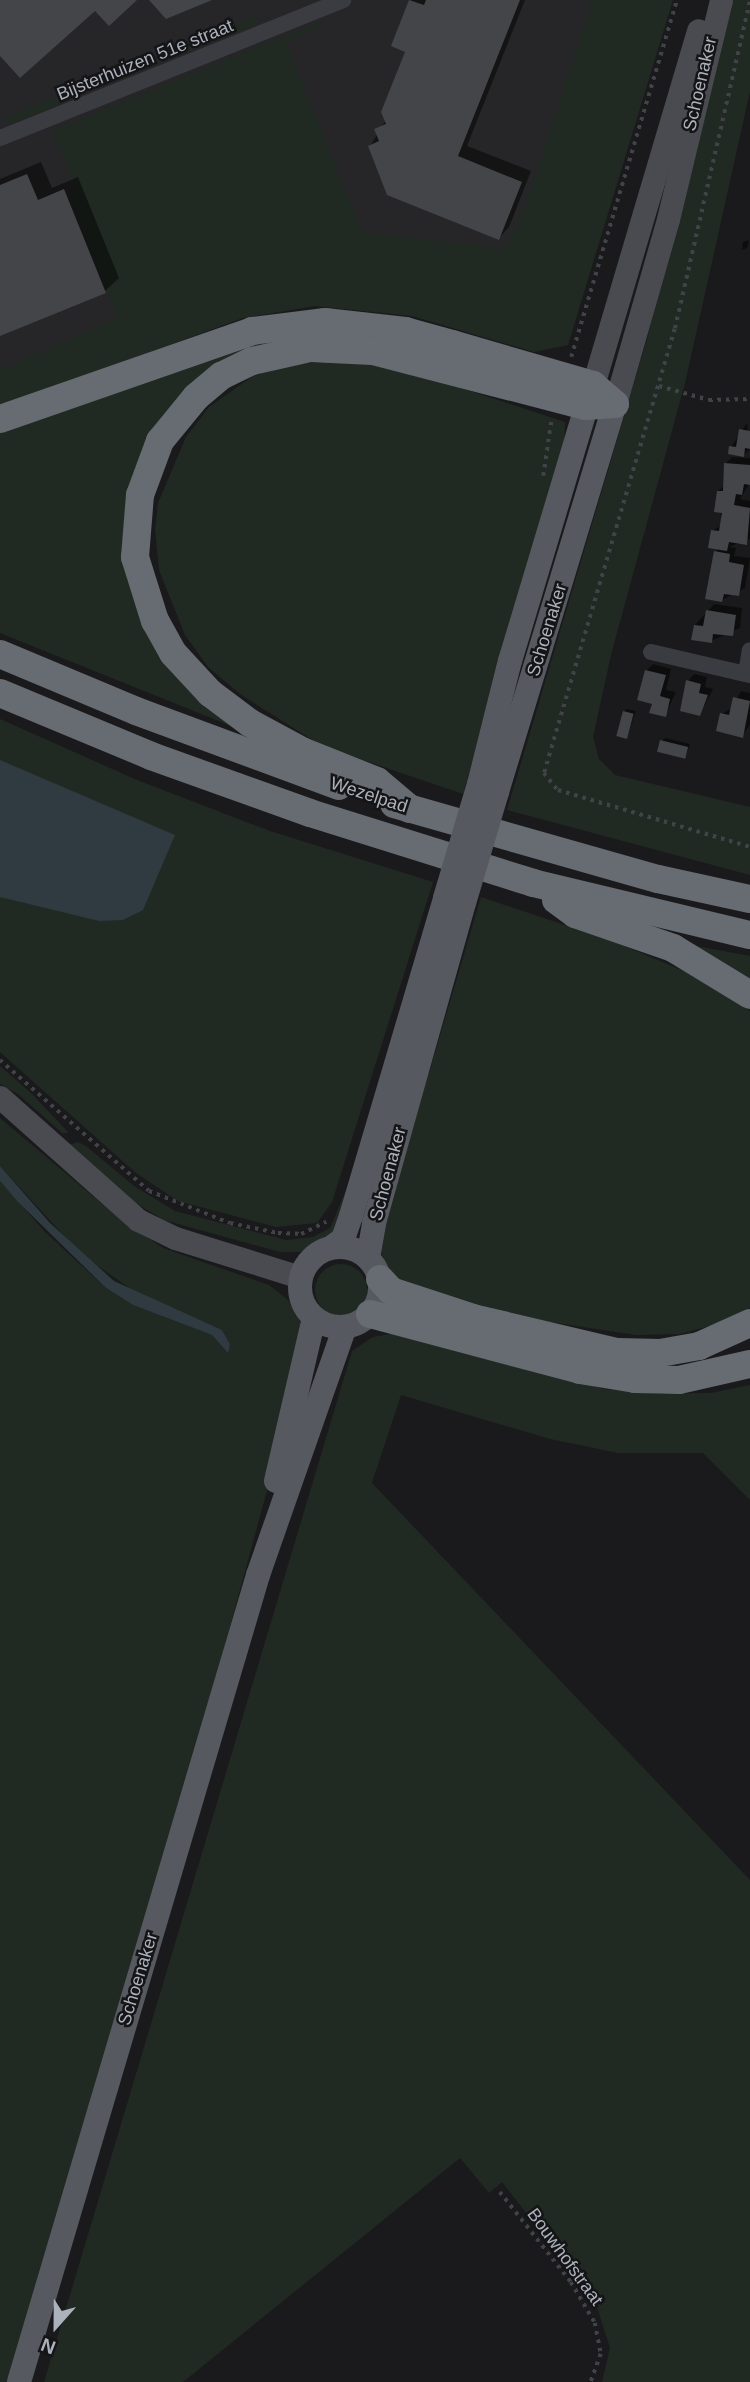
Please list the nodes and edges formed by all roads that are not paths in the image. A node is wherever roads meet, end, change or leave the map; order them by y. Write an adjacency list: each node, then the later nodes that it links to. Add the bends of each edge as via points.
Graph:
1 (343, 0): 4 (street, Bijsterhuizen 51e straat)
2 (707, 0): 5 (main road, Schoenaker)
3 (721, 0): 6 (main road, Schoenaker, via 668,219)
4 (0, 138)
5 (589, 396): 6 (highway); 7 (highway, via 405,331 362,324 301,323 207,344); 13 (main road, Schoenaker, via 510,662); 14 (highway, via 398,355 340,347 297,349 252,361 221,376 177,418 148,467 134,524 135,557 155,621 173,653 210,693 250,723 304,752 377,781)
6 (615, 404): 13 (main road, Schoenaker)
7 (0, 419)
8 (750, 650): 11 (street)
9 (651, 652): 11 (street)
10 (0, 654): 14 (highway, Wezelpad, via 136,711)
11 (748, 674)
12 (0, 693): 15 (highway, Wezelpad, via 151,756 310,813)
13 (488, 788): 17 (main road, Schoenaker, bridge)
14 (410, 809): 16 (highway, Wezelpad, via 658,879)
15 (533, 883): 18 (highway, Wezelpad); 19 (highway, via 575,914 673,948)
16 (750, 899)
17 (454, 901): 21 (main road, Schoenaker, via 351,1216 342,1239); 22 (main road, Schoenaker, via 374,1223)
18 (750, 935)
19 (750, 995)
20 (0, 1097): 23 (main road, via 138,1220 175,1238)
21 (332, 1247): 22 (main road, via 358,1251); 23 (main road, via 309,1260)
22 (374, 1269): 24 (main road, via 379,1298); 26 (highway, via 391,1291 474,1318 617,1352 660,1353 699,1346)
23 (300, 1277): 25 (main road, via 303,1305)
24 (370, 1314): 27 (main road); 28 (highway, via 580,1370 635,1380 679,1380)
25 (314, 1318): 27 (main road); 29 (main road, Schoenaker)
26 (750, 1323)
27 (345, 1327): 29 (main road, Schoenaker)
28 (750, 1364)
29 (258, 1575): 30 (main road, Schoenaker)
30 (19, 2382)

